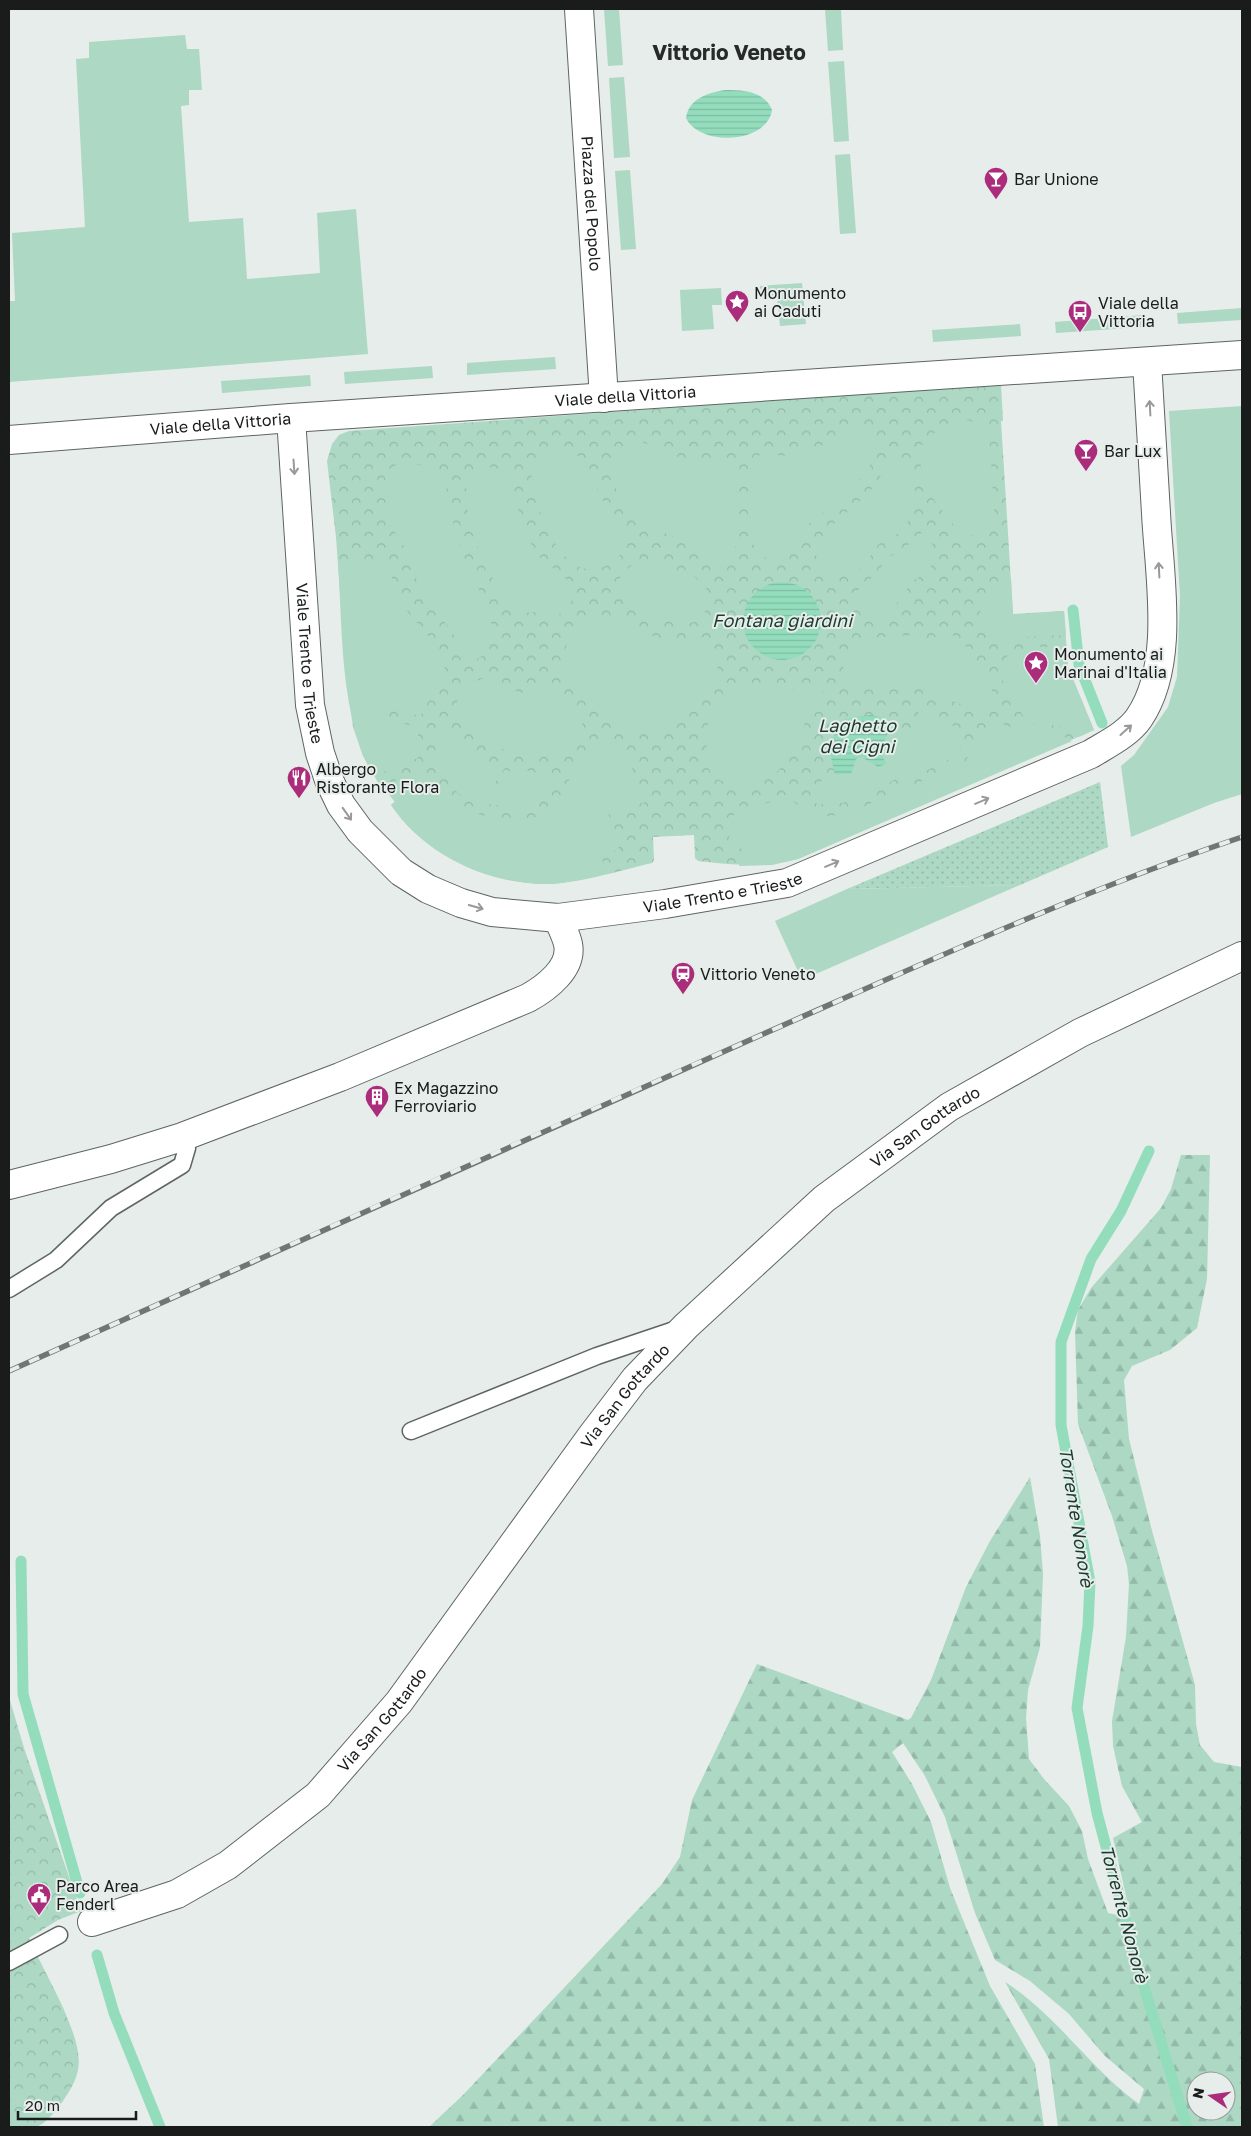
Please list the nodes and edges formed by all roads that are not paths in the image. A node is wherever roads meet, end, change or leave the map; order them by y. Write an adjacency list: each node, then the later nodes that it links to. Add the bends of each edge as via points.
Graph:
1 (579, 9): 4 (street, Piazza del Popolo)
2 (1242, 355): 3 (street, Viale della Vittoria)
3 (1146, 362): 4 (street, Viale della Vittoria); 7 (street, Viale Trento e Trieste, one-way to 3, via 674,903 787,883 1091,754 1138,719 1158,672 1162,618)
4 (604, 398): 5 (street, Viale della Vittoria)
5 (291, 418): 6 (street, Viale della Vittoria); 7 (street, Viale Trento e Trieste, one-way to 7, via 310,705 328,780 341,805 380,853 428,890 492,912)
6 (9, 440)
7 (558, 918): 9 (street, via 569,945 565,965 545,988 528,998 340,1077)
8 (1242, 956): 12 (street, Via San Gottardo, via 1080,1033 949,1107 824,1199)
9 (182, 1136): 10 (street, via 111,1159); 11 (lane, via 187,1148 182,1165 111,1208 56,1260)
10 (9, 1185)
11 (9, 1290)
12 (686, 1326): 13 (lane, via 597,1356); 14 (street, Via San Gottardo, via 629,1387 399,1702 318,1795 228,1865 194,1885 169,1897)
13 (411, 1431)
14 (92, 1922)
15 (59, 1935): 16 (lane)
16 (9, 1962)

